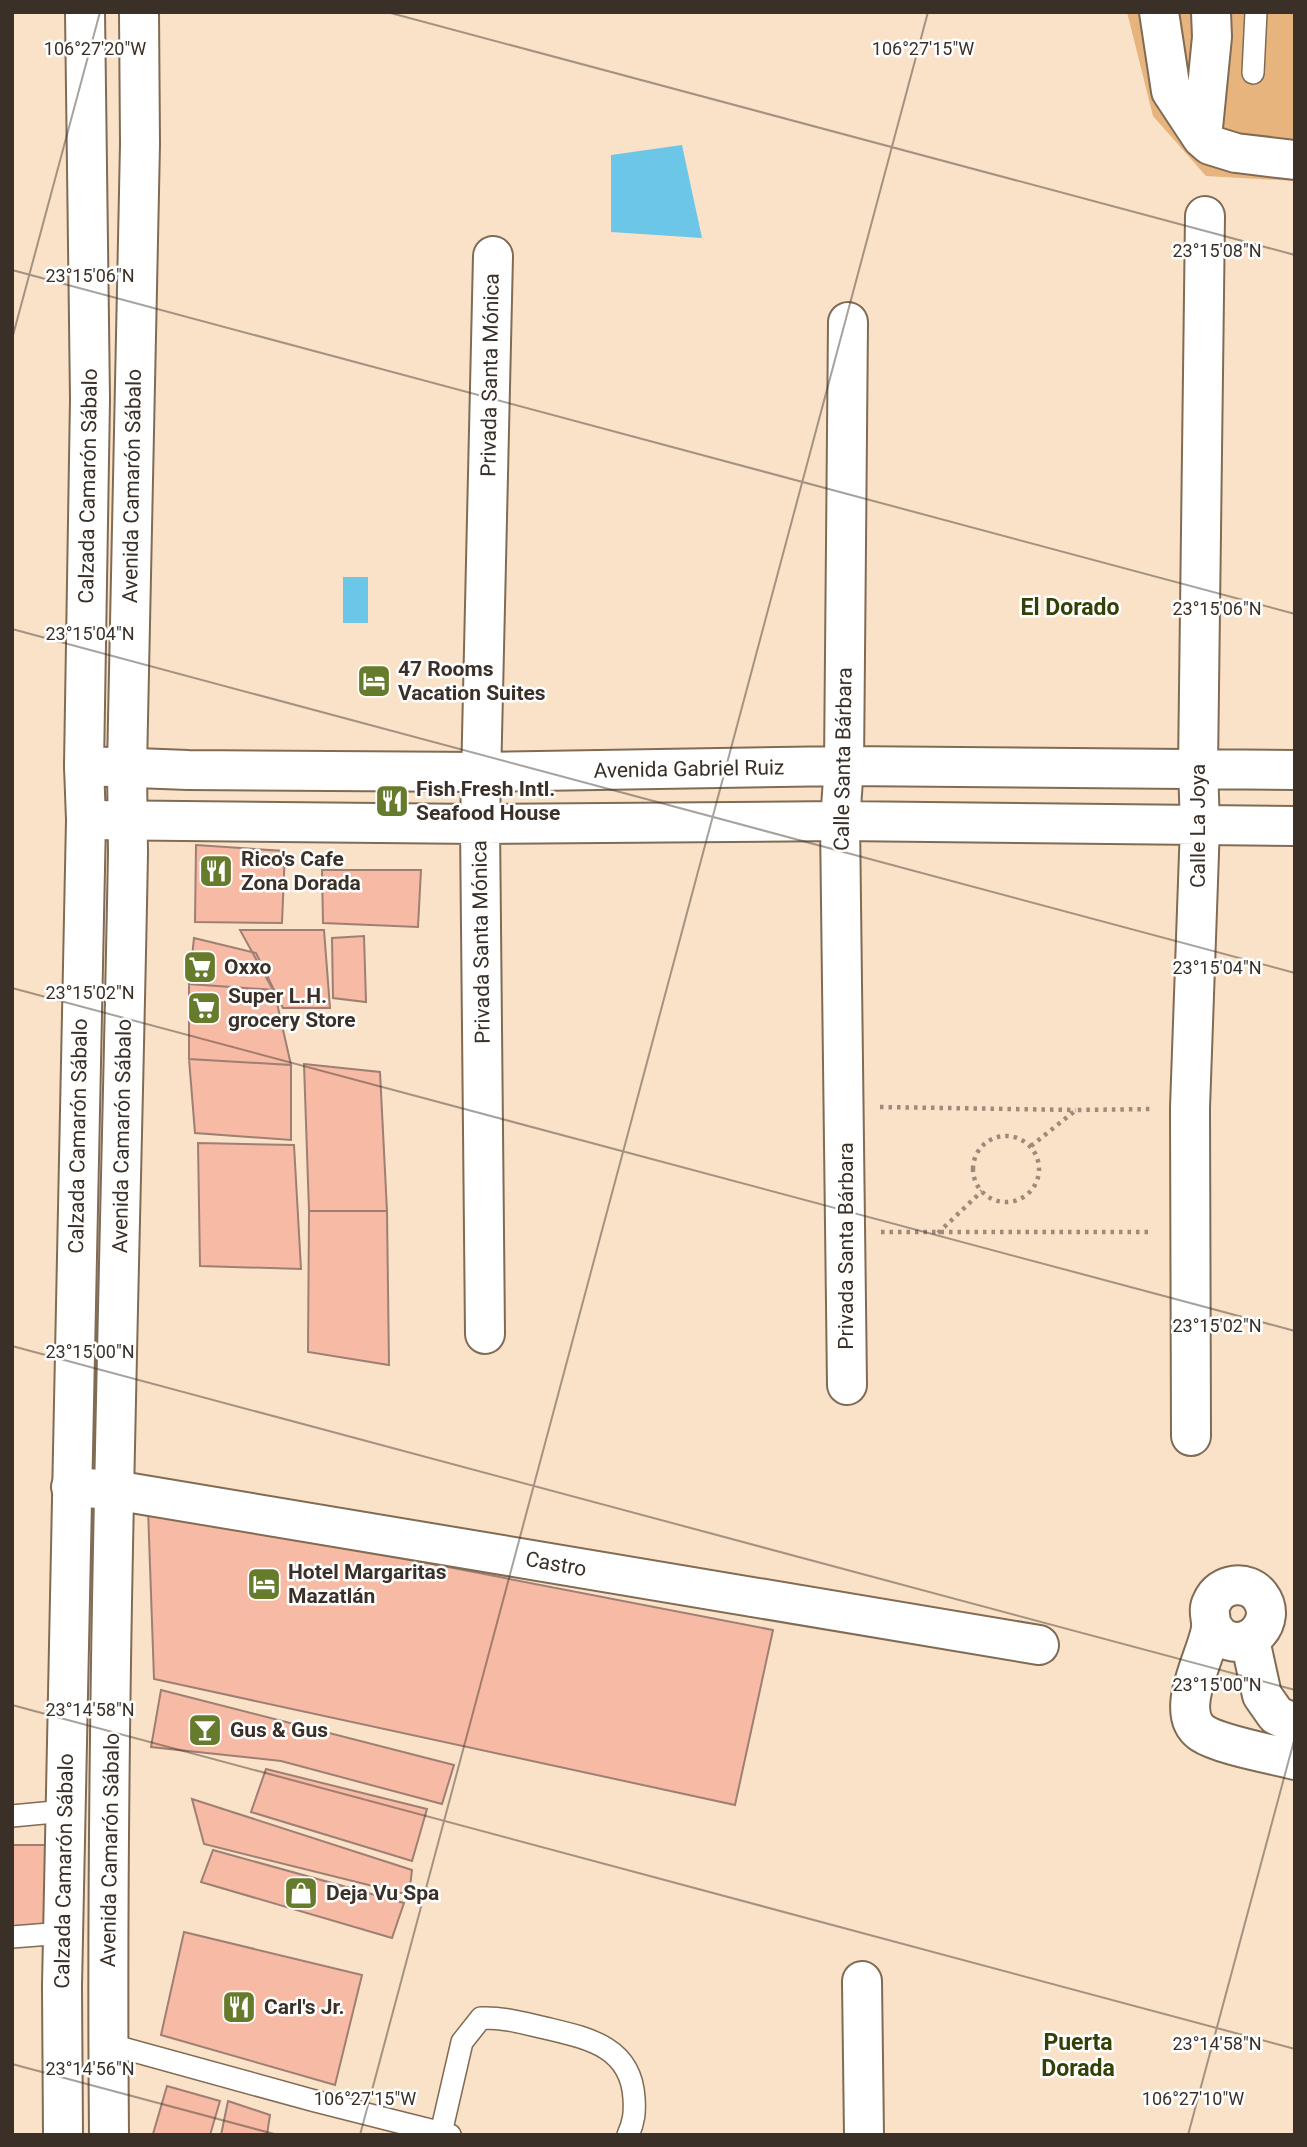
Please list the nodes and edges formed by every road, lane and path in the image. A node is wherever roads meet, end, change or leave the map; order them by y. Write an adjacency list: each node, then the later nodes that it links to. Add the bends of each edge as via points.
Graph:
1 (85, 12): 12 (street, Calzada Camarón Sábalo)
2 (139, 12): 13 (street, Avenida Camarón Sábalo)
3 (1159, 12): 7 (street, via 1171,91)
4 (1211, 12): 7 (street)
5 (1256, 12): 6 (lane)
6 (1253, 73)
7 (1202, 138): 8 (street, via 1236,153)
8 (1295, 160)
9 (1205, 216): 17 (street, Calle La Joya)
10 (493, 256): 19 (street, Privada Santa Mónica)
11 (848, 322): 15 (street, Calle Santa Bárbara)
12 (90, 399): 13 (street); 14 (street, Calzada Camarón Sábalo)
13 (134, 402): 16 (street, Avenida Camarón Sábalo)
14 (84, 766): 16 (street, Avenida Gabriel Ruiz); 20 (street, Calzada Camarón Sábalo)
15 (844, 766): 17 (street, Avenida Gabriel Ruiz); 19 (street, Avenida Gabriel Ruiz); 22 (street, Calle Santa Bárbara)
16 (127, 768): 19 (street, Avenida Gabriel Ruiz); 21 (street, Avenida Camarón Sábalo)
17 (1198, 768): 18 (street, Avenida Gabriel Ruiz); 24 (street, Calle La Joya)
18 (1295, 770)
19 (482, 772): 23 (street, Privada Santa Mónica)
20 (86, 820): 21 (street); 37 (street, Calzada Camarón Sábalo)
21 (127, 821): 23 (street); 38 (street, Avenida Camarón Sábalo)
22 (840, 821): 23 (street); 24 (street); 26 (street, Calle Santa Bárbara)
23 (480, 824): 34 (street, Privada Santa Mónica)
24 (1200, 825): 25 (street); 27 (street, Calle La Joya)
25 (1295, 826)
26 (844, 1107): 28 (path); 31 (street, Privada Santa Bárbara)
27 (1191, 1108): 28 (path); 32 (street, Calle La Joya)
28 (1076, 1110): 29 (path)
29 (1031, 1146): 30 (path, via 1022,1139 1000,1136 981,1147 973,1167); 30 (path, via 1040,1166 1039,1177 1026,1196 1006,1202)
30 (982, 1191): 33 (path)
31 (846, 1231): 33 (path); 35 (street, Privada Santa Bárbara)
32 (1191, 1232): 33 (path); 36 (street, Calle La Joya)
33 (938, 1233)
34 (485, 1334)
35 (847, 1385)
36 (1191, 1436)
37 (71, 1487): 38 (street, Castro); 44 (street, Calzada Camarón Sábalo)
38 (114, 1490): 41 (street, Castro); 49 (street, Avenida Camarón Sábalo)
39 (1212, 1626): 40 (street, via 1228,1640); 40 (street, via 1212,1600 1221,1590 1247,1586 1259,1594 1266,1619); 43 (street, via 1191,1693 1192,1717 1200,1732)
40 (1250, 1640): 42 (street, via 1262,1695 1276,1715)
41 (1039, 1646)
42 (1295, 1724)
43 (1295, 1760)
44 (65, 1811): 45 (lane); 46 (street, Calzada Camarón Sábalo)
45 (12, 1816)
46 (63, 1933): 47 (lane); 51 (street, Calzada Camarón Sábalo)
47 (12, 1937)
48 (862, 1981): 54 (street)
49 (108, 2043): 50 (lane); 52 (street, Avenida Camarón Sábalo)
50 (445, 2134): 53 (lane, via 462,2042 481,2018 496,2018 599,2043 615,2054 634,2085 635,2114)
51 (63, 2135)
52 (109, 2135)
53 (628, 2135)
54 (864, 2135)

